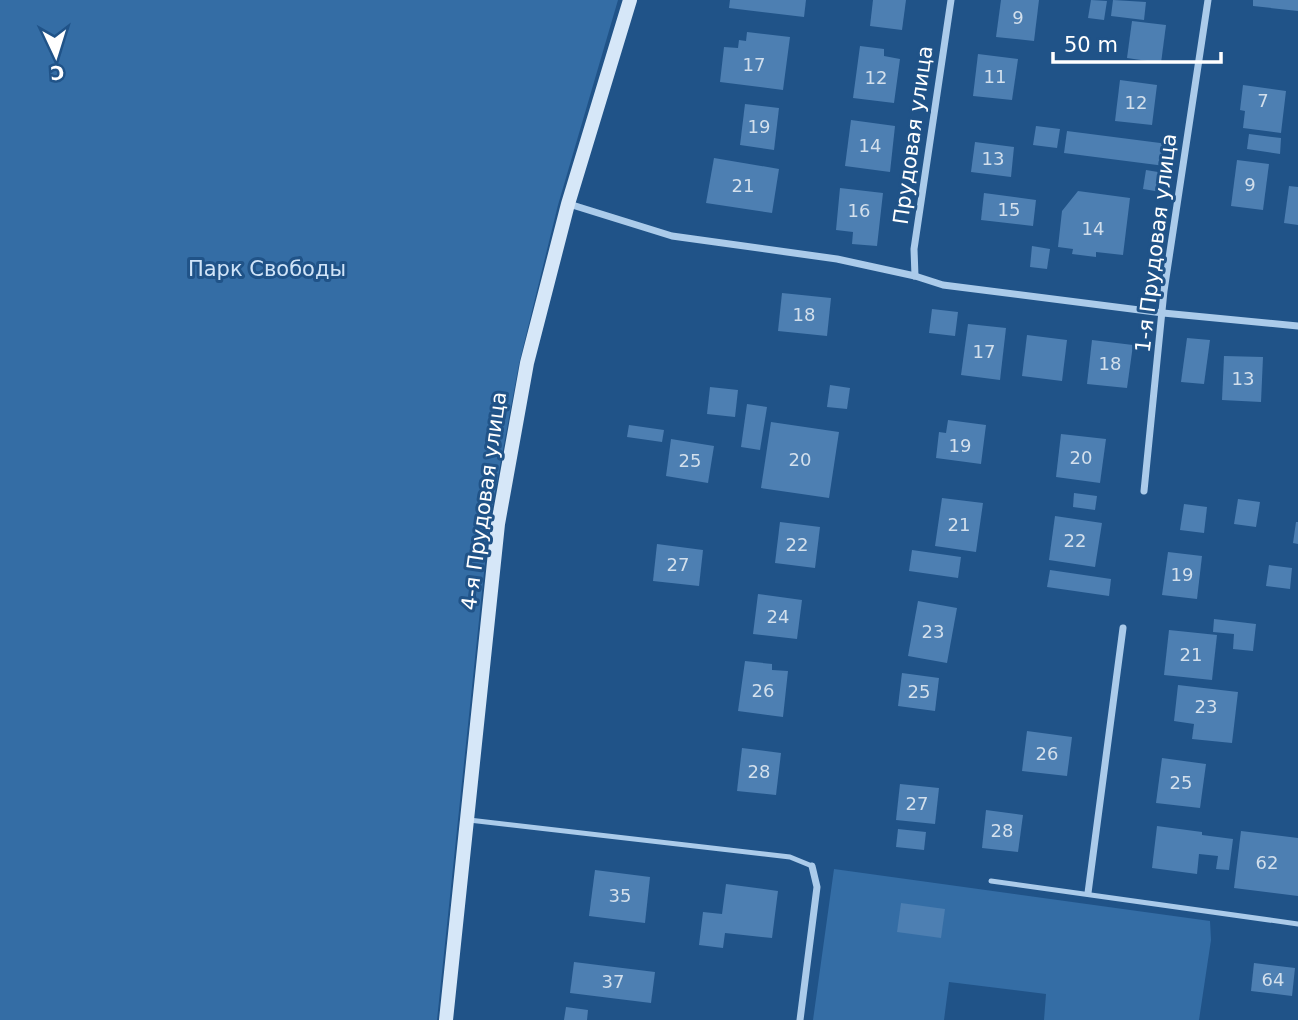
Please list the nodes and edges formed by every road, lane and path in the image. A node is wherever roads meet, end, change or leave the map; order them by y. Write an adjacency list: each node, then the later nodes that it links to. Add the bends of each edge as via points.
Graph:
1 (630, 0): 4 (main road, 4-я Прудовая улица)
2 (951, 0): 5 (street, Прудовая улица, via 914,249)
3 (1208, 0): 6 (street, 1-я Прудовая улица)
4 (568, 204): 5 (street, via 671,236 837,259); 10 (main road, 4-я Прудовая улица, via 527,363 498,524)
5 (915, 276): 6 (street, via 943,285)
6 (1163, 313): 7 (street); 8 (street, 1-я Прудовая улица)
7 (1298, 326)
8 (1144, 491)
9 (1124, 628): 13 (street)
10 (468, 820): 11 (lane, via 790,858); 15 (main road, 4-я Прудовая улица)
11 (812, 866): 16 (street, via 817,887)
12 (991, 881): 13 (lane)
13 (1088, 893): 14 (lane)
14 (1298, 924)
15 (446, 1020)
16 (800, 1020)

